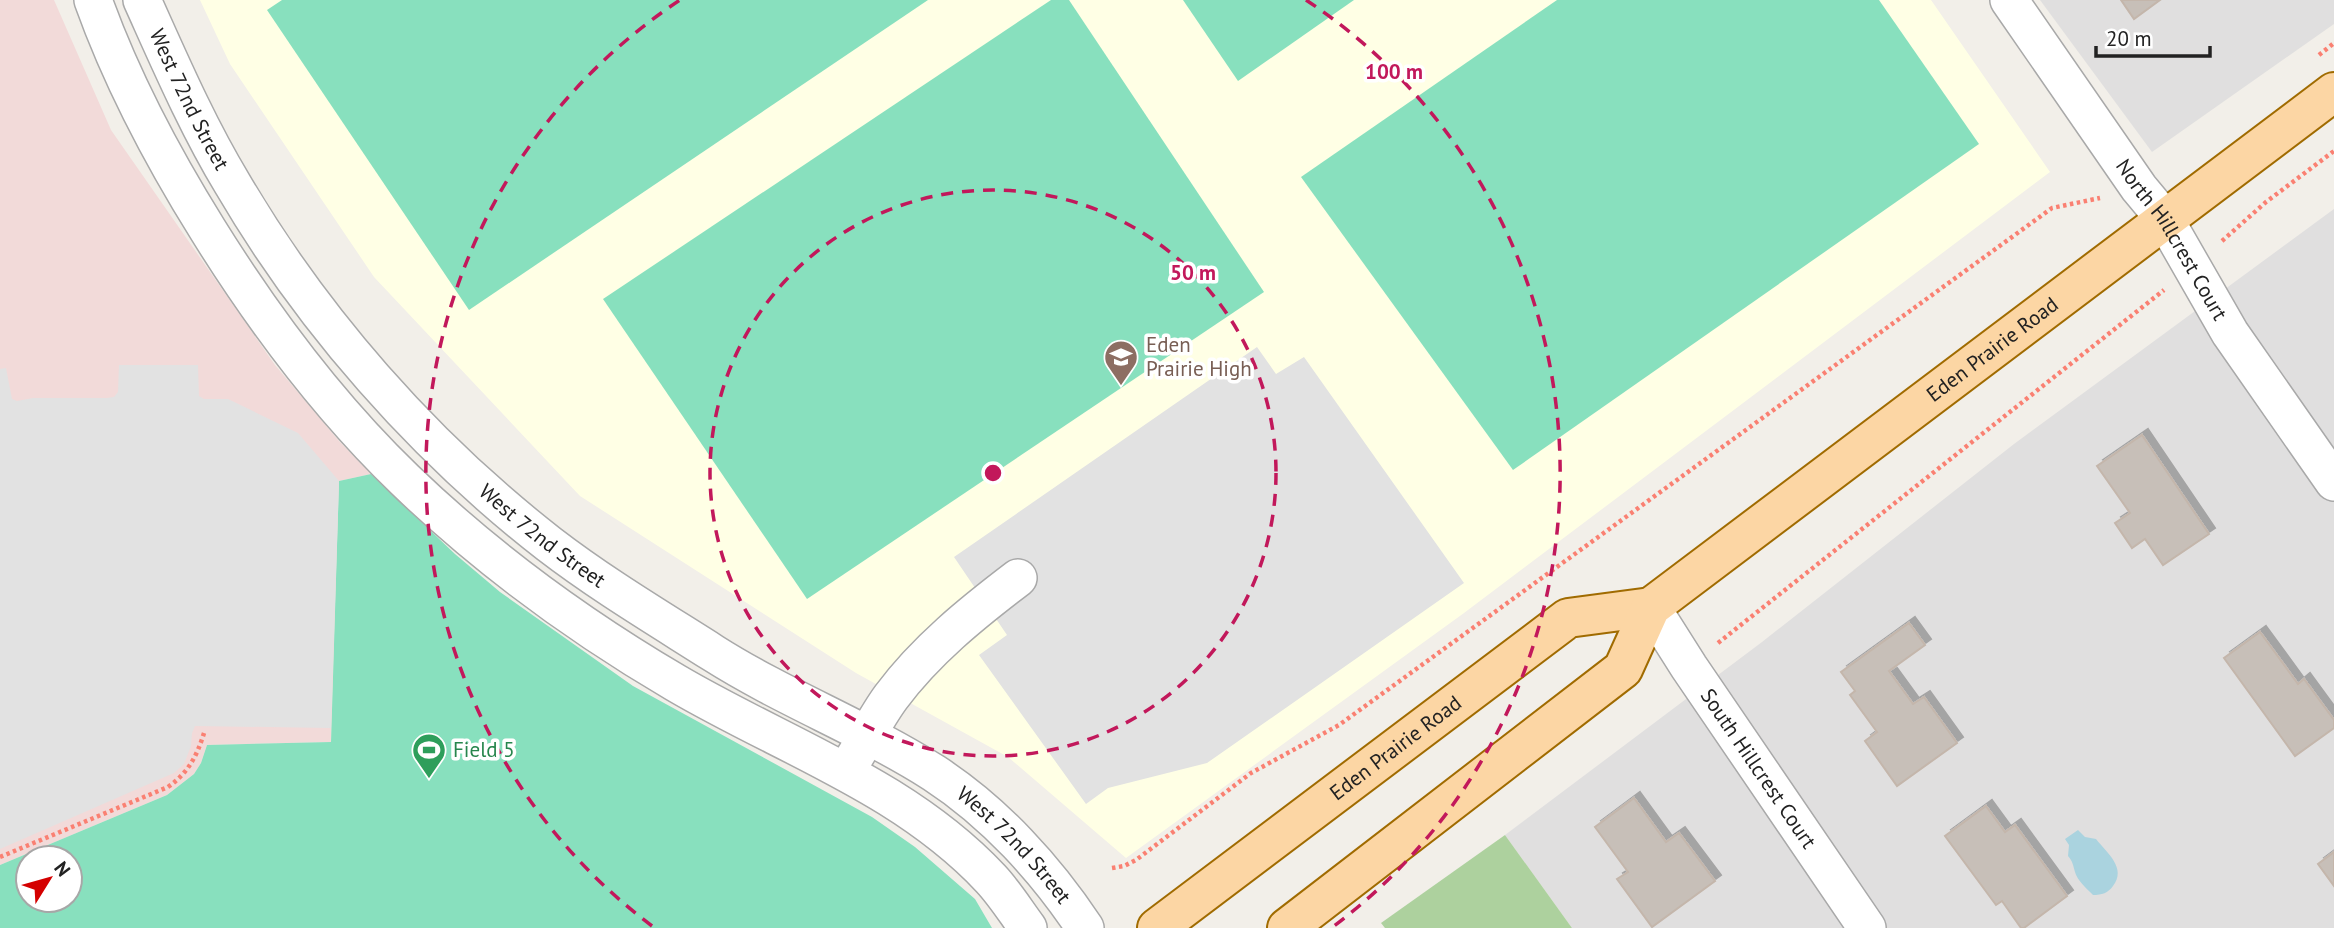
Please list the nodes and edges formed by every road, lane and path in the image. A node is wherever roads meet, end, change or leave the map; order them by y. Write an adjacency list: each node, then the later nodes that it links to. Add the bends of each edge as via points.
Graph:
1 (93, 0): 17 (street, West 72nd Street, via 170,170 233,269 301,364 404,479 472,539 610,643 681,686)
2 (142, 0): 16 (street, West 72nd Street, via 192,110 289,272 350,352 442,452 549,544 589,572 717,656)
3 (2009, 0): 8 (street, North Hillcrest Court)
4 (2334, 43): 5 (path)
5 (2312, 60)
6 (2334, 92): 9 (main road, Eden Prairie Road)
7 (2334, 151): 10 (path, via 2266,202)
8 (2139, 188): 9 (street, North Hillcrest Court); 19 (path, via 2052,208 1339,725 1251,773 1136,860)
9 (2164, 218): 10 (street, North Hillcrest Court); 13 (main road, Eden Prairie Road)
10 (2191, 268): 11 (street, North Hillcrest Court, via 2230,333); 14 (path)
11 (2334, 482)
12 (1018, 578): 16 (street, via 963,620 915,669)
13 (1651, 607): 14 (street, South Hillcrest Court); 22 (main road, Eden Prairie Road, via 1568,618); 23 (main road, Eden Prairie Road, via 1623,669)
14 (1689, 667): 24 (street, South Hillcrest Court)
15 (204, 733): 18 (path, via 189,769 168,787)
16 (867, 736): 17 (street); 21 (street, West 72nd Street, via 936,774 984,812 1025,851)
17 (846, 771): 20 (street, West 72nd Street, via 901,804 968,858)
18 (0, 857)
19 (1112, 868)
20 (1028, 928)
21 (1085, 928)
22 (1157, 928)
23 (1287, 928)
24 (1867, 928)

